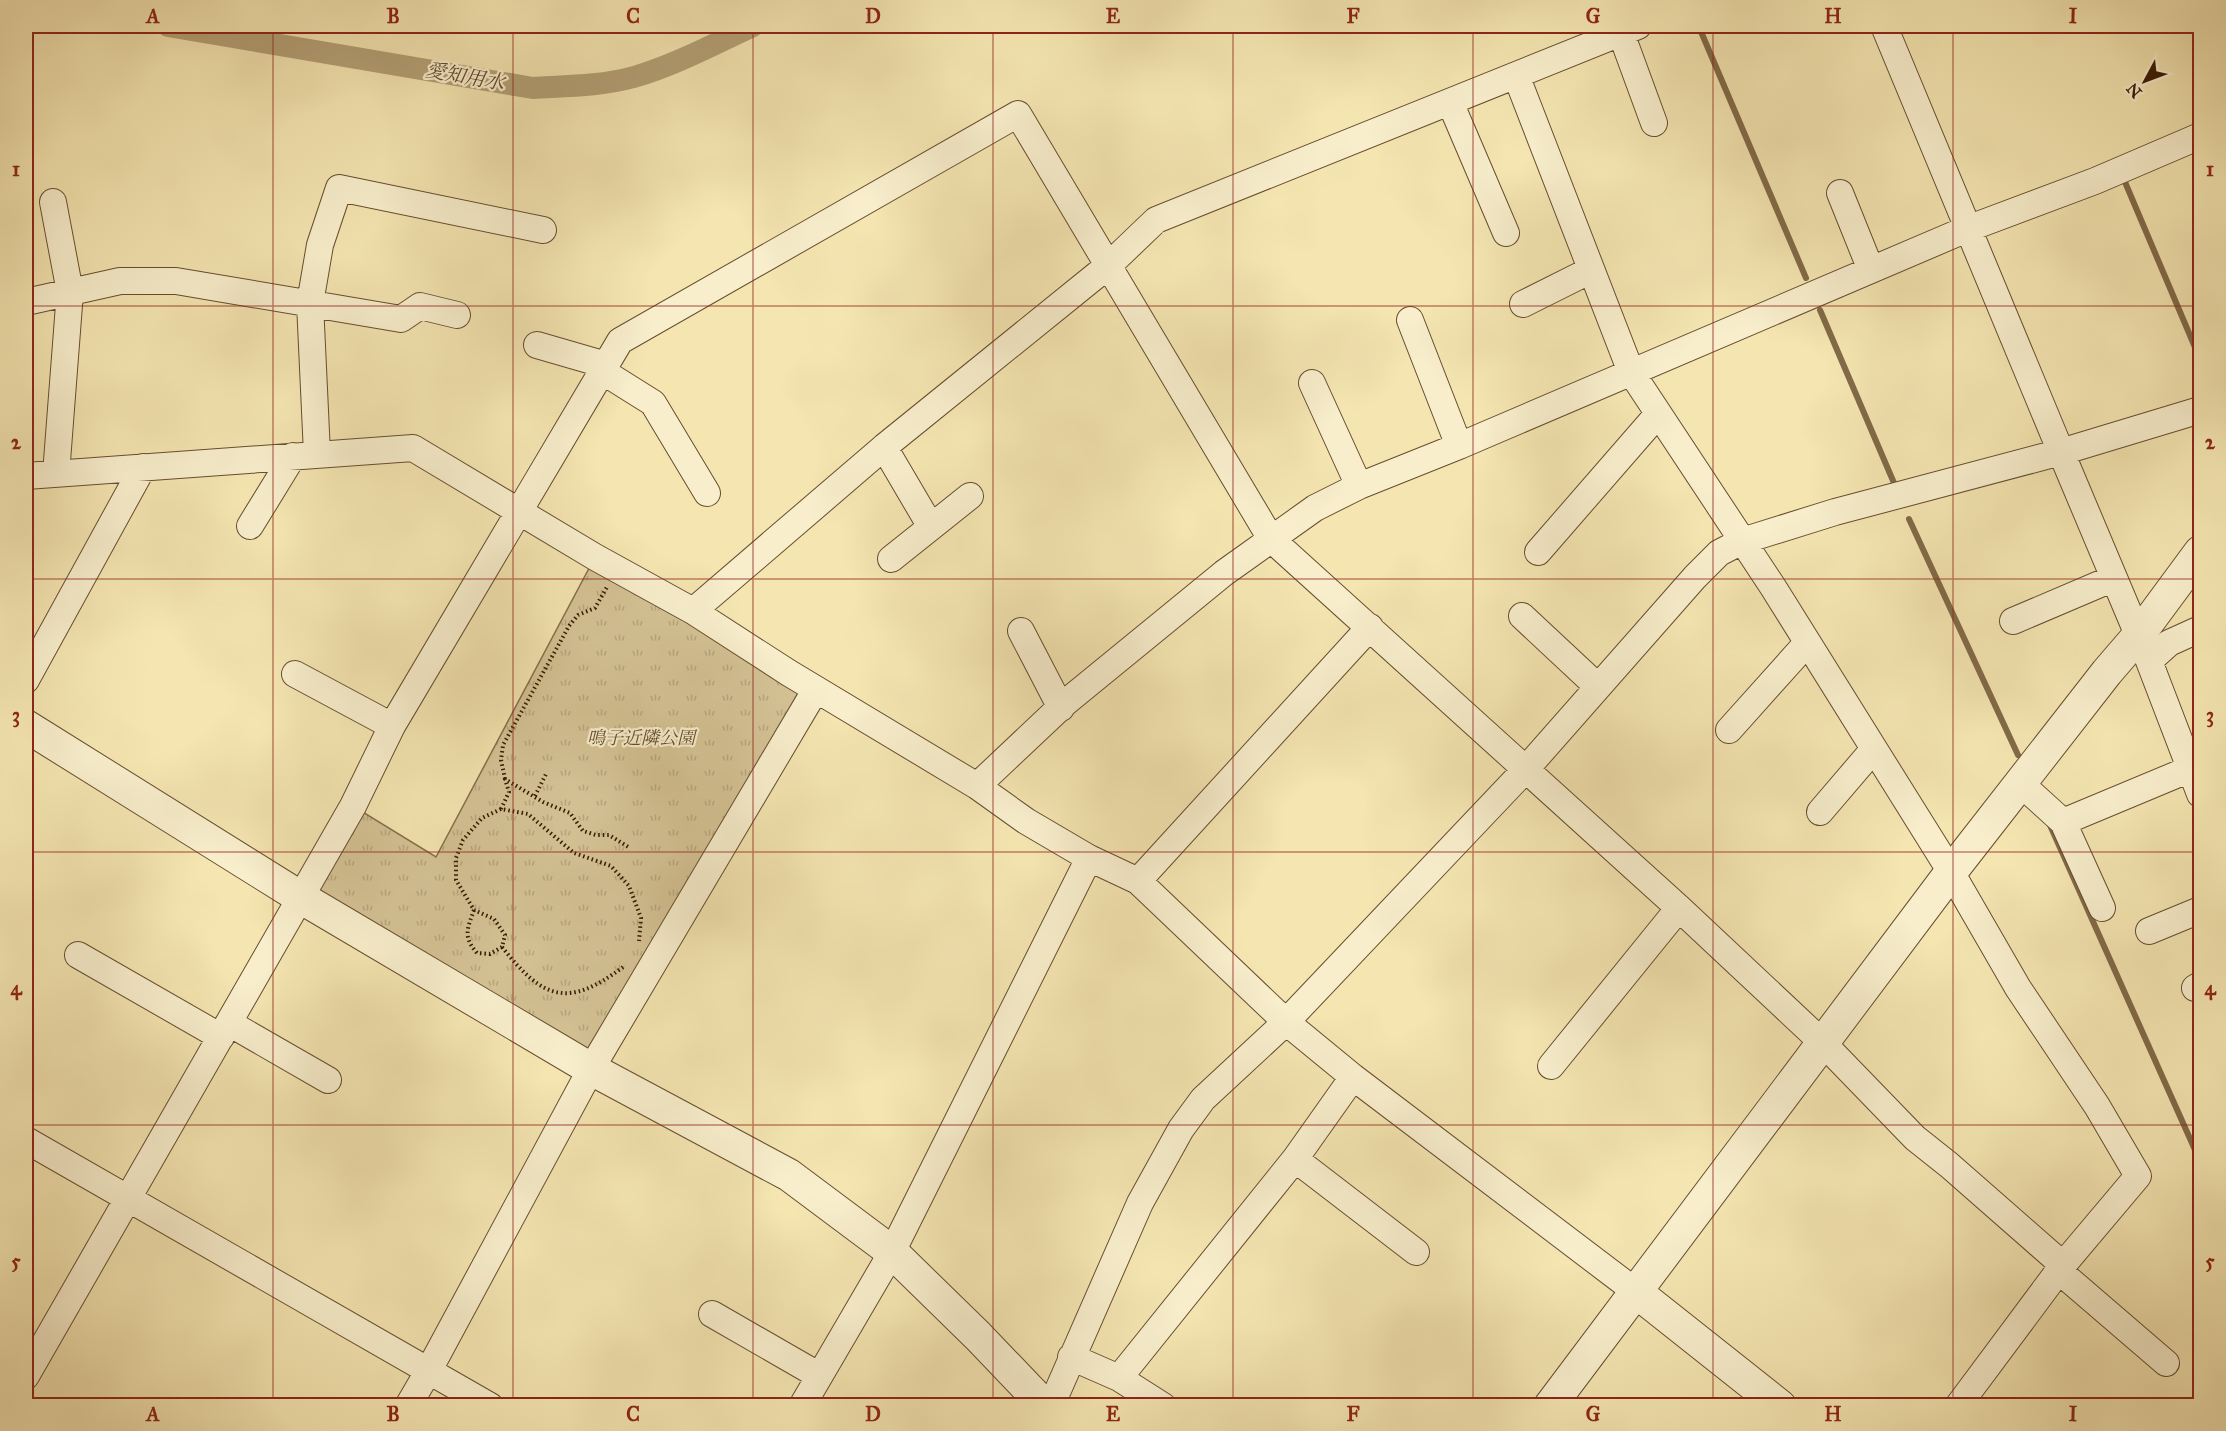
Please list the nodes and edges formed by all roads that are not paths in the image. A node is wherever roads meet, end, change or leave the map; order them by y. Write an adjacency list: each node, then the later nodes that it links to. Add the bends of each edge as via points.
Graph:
1 (1884, 26): 9 (street)
2 (1630, 29): 3 (street); 5 (street)
3 (1516, 75): 4 (street); 13 (street)
4 (1450, 102): 11 (street); 12 (street, via 1156,220)
5 (1654, 123)
6 (2200, 136): 9 (street)
7 (1840, 193): 14 (street)
8 (52, 202): 15 (street)
9 (1967, 229): 14 (street); 29 (street)
10 (543, 230): 17 (street, via 339,188 320,245)
11 (1506, 233)
12 (1109, 265): 22 (street, via 1018,114 620,341); 28 (street); 40 (street)
13 (1591, 270): 18 (street); 23 (street)
14 (1871, 270): 23 (street)
15 (70, 292): 16 (street); 17 (street, via 120,280 176,281); 32 (street)
16 (26, 302)
17 (310, 303): 19 (street, via 401,319 420,306); 30 (street)
18 (1523, 304)
19 (457, 315)
20 (1410, 320): 27 (street)
21 (537, 345): 22 (street)
22 (604, 368): 35 (street, via 653,403); 37 (street)
23 (1631, 372): 26 (street); 27 (street)
24 (1312, 383): 34 (street)
25 (2200, 410): 29 (street)
26 (1658, 414): 41 (street); 42 (street)
27 (1460, 446): 34 (street)
28 (884, 447): 39 (street); 46 (street)
29 (2061, 452): 41 (street); 45 (street)
30 (305, 455): 31 (street); 37 (street, via 414,448); 38 (street)
31 (143, 467): 32 (street); 55 (street)
32 (56, 474): 33 (street)
33 (26, 476)
34 (1359, 486): 40 (street, via 1316,508)
35 (708, 493)
36 (969, 496): 39 (street)
37 (519, 511): 46 (street); 60 (street)
38 (250, 526)
39 (931, 527): 43 (street)
40 (1271, 539): 49 (street); 58 (street)
41 (1742, 541): 52 (street); 56 (street, via 1719,553 1695,577)
42 (1538, 552)
43 (891, 559)
44 (2197, 564): 53 (street)
45 (2114, 578): 48 (street); 53 (street)
46 (693, 611): 57 (street)
47 (1522, 616): 56 (street)
48 (2013, 621)
49 (1370, 627): 64 (street); 72 (street)
50 (2200, 629): 53 (street)
51 (1021, 631): 58 (street)
52 (1807, 643): 61 (street); 62 (street)
53 (2144, 648): 63 (street); 65 (street, via 2107,672)
54 (295, 675): 60 (street)
55 (26, 680)
56 (1598, 687): 64 (street)
57 (816, 689): 66 (street); 83 (street)
58 (1060, 708): 66 (street)
59 (26, 726): 73 (street)
60 (392, 726): 73 (street)
61 (1729, 730)
62 (1874, 750): 68 (street); 71 (street)
63 (2193, 765): 67 (street); 69 (street)
64 (1526, 769): 74 (street); 79 (street)
65 (2020, 783): 69 (street); 71 (street)
66 (977, 786): 70 (street, via 1026,822)
67 (2200, 794)
68 (1820, 812)
69 (2063, 822): 75 (street)
70 (1089, 858): 72 (street); 89 (street)
71 (1951, 872): 81 (street); 91 (street, via 2018,988 2097,1106 2138,1176)
72 (1138, 881): 79 (street)
73 (300, 897): 80 (street); 83 (street)
74 (1679, 908): 81 (street); 82 (street)
75 (2102, 908)
76 (2200, 910): 77 (street)
77 (2149, 932)
78 (78, 955): 80 (street)
79 (1286, 1022): 84 (street); 94 (street, via 1203,1100 1181,1129 1140,1203)
80 (225, 1030): 85 (street); 88 (street)
81 (1823, 1043): 91 (street, via 1915,1138); 92 (street)
82 (1551, 1066)
83 (591, 1069): 89 (street, via 789,1175); 96 (street)
84 (1353, 1077): 87 (street); 92 (street)
85 (328, 1080)
86 (26, 1140): 88 (street)
87 (1295, 1159): 90 (street); 99 (street)
88 (128, 1200): 96 (street); 97 (street)
89 (892, 1252): 98 (street); 103 (street)
90 (1416, 1252)
91 (2061, 1268): 95 (street); 108 (street)
92 (1635, 1291): 106 (street); 107 (street)
93 (712, 1314): 98 (street)
94 (1071, 1357): 99 (street); 104 (street)
95 (2166, 1363)
96 (429, 1371): 100 (street); 101 (street)
97 (27, 1372)
98 (818, 1375): 102 (street)
99 (1119, 1378): 105 (street)
100 (408, 1406)
101 (490, 1406)
102 (802, 1406)
103 (1045, 1406)
104 (1050, 1406)
105 (1163, 1406)
106 (1550, 1406)
107 (1780, 1406)
108 (1958, 1406)

